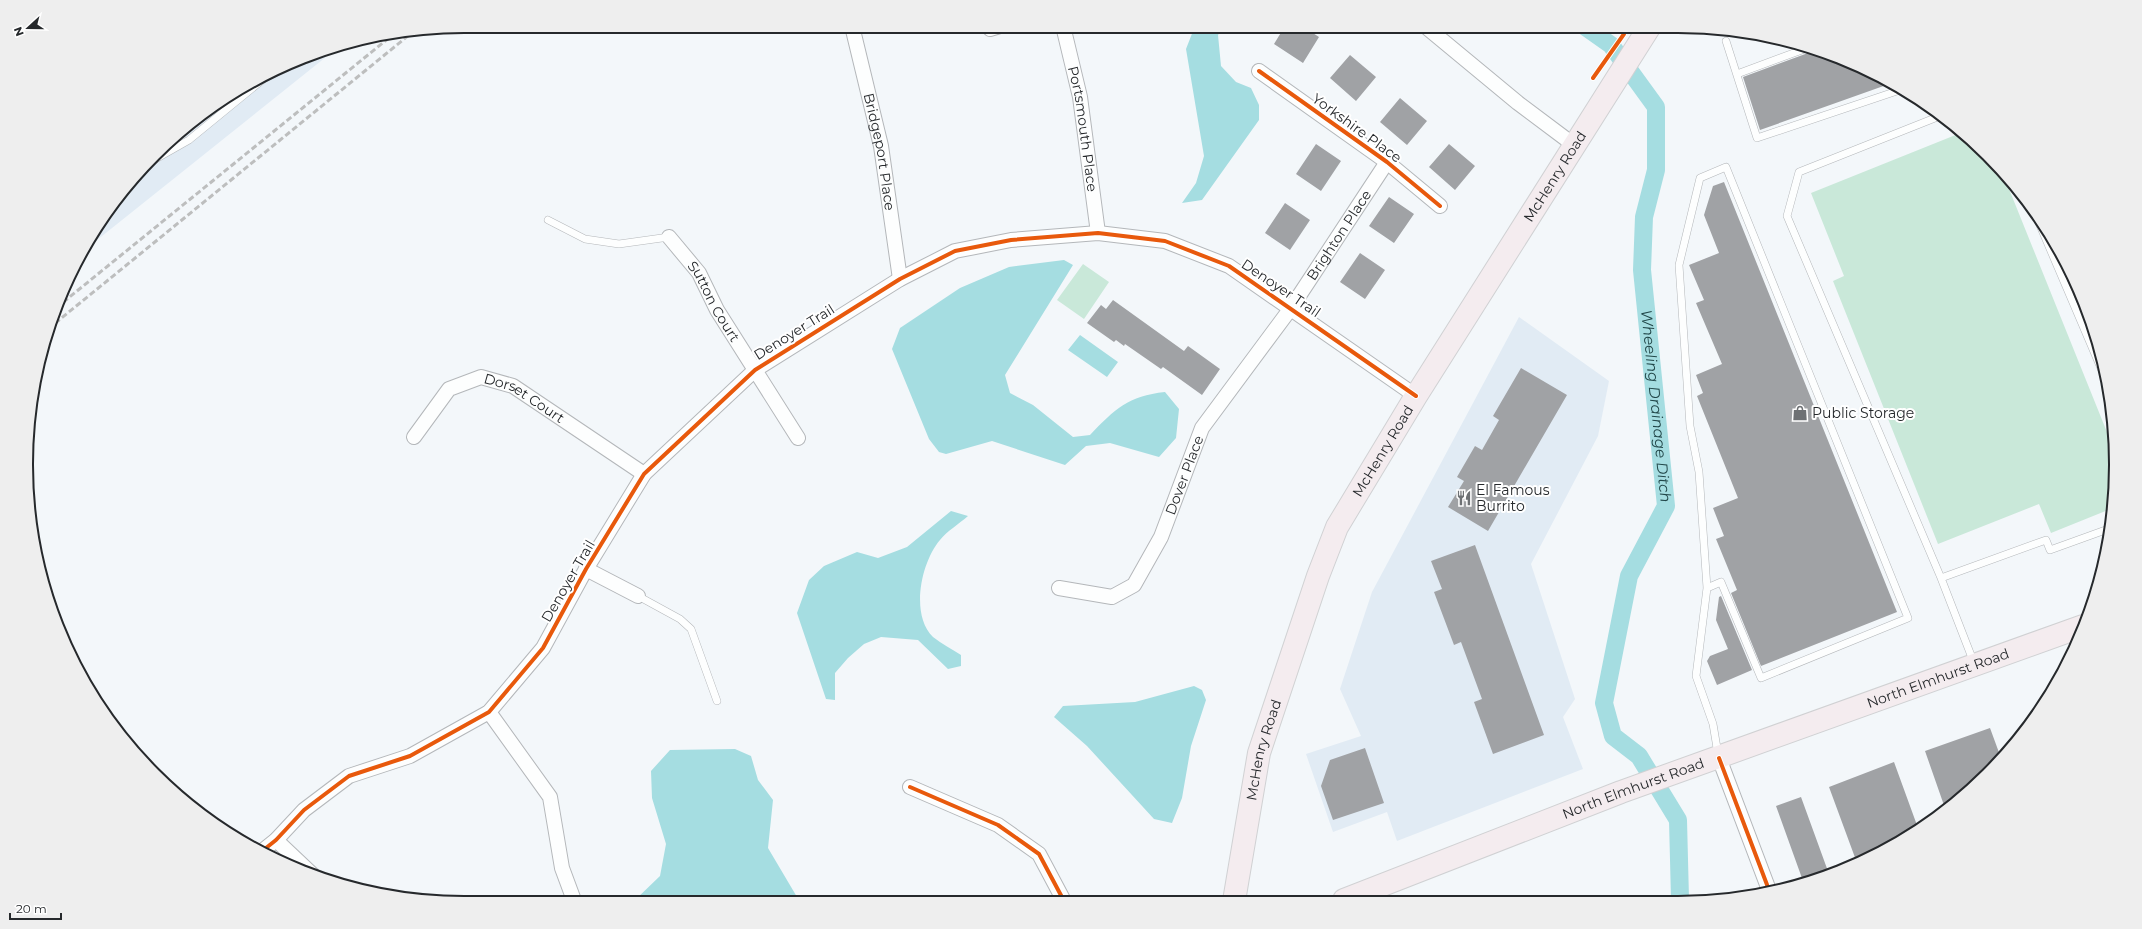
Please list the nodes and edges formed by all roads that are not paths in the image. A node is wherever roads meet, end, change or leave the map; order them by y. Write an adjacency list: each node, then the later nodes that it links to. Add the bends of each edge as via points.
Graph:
1 (854, 33): 20 (street, Bridgeport Place, via 881,146)
2 (1065, 33): 17 (street, Portsmouth Place, via 1080,97)
3 (1433, 33): 12 (street, via 1518,103)
4 (1645, 33): 12 (main road, McHenry Road)
5 (1726, 41): 8 (lane)
6 (1799, 51): 8 (lane)
7 (1259, 71): 14 (street, Yorkshire Place)
8 (1737, 74): 10 (lane, via 1757,138)
9 (248, 92): 13 (lane, via 189,140)
10 (1894, 92)
11 (1935, 118): 30 (lane, via 1799,172 1786,216)
12 (1574, 145): 24 (main road, McHenry Road)
13 (165, 154)
14 (1387, 162): 15 (street, Yorkshire Place); 21 (street, Brighton Place)
15 (1440, 206)
16 (548, 220): 18 (lane, via 585,239 619,244)
17 (1098, 233): 20 (street, Denoyer Trail, via 1011,240 955,251); 21 (street, Denoyer Trail, via 1165,241 1229,266)
18 (669, 237): 23 (street, Sutton Court, via 699,273 717,310)
19 (2048, 244): 22 (lane)
20 (900, 279): 23 (street, Denoyer Trail)
21 (1291, 308): 24 (street, Denoyer Trail); 31 (street, Dover Place, via 1202,428 1161,537 1134,585 1112,597)
22 (2093, 349)
23 (755, 370): 26 (street, Sutton Court); 27 (street, Denoyer Trail)
24 (1416, 396): 46 (main road, McHenry Road, via 1337,527 1318,576 1259,753)
25 (414, 437): 27 (street, Dorset Court, via 449,389 481,377 514,386)
26 (798, 438)
27 (644, 474): 29 (street, Denoyer Trail)
28 (2104, 531): 30 (lane, via 2050,550 2046,540)
29 (586, 570): 33 (street); 37 (street, Denoyer Trail, via 543,648)
30 (1941, 578): 35 (lane)
31 (1059, 588)
32 (1706, 588): 32 (lane, via 1699,472 1690,426 1679,265 1700,178 1726,166 1908,618 1761,678 1721,582); 38 (lane, via 1696,676 1713,724)
33 (638, 596): 36 (lane, via 680,618 691,629)
34 (2077, 628): 35 (main road, North Elmhurst Road)
35 (1975, 665): 38 (main road, North Elmhurst Road)
36 (717, 701)
37 (489, 712): 40 (street, Denoyer Trail, via 410,756 350,776 304,810); 44 (street, via 550,797 562,868)
38 (1719, 758): 43 (street); 47 (main road, North Elmhurst Road, via 1556,817)
39 (910, 787): 45 (street, via 998,825 1039,854)
40 (276, 840): 41 (street, Denoyer Trail); 42 (street)
41 (267, 848)
42 (302, 864)
43 (1768, 887)
44 (572, 896)
45 (1061, 896)
46 (1235, 896)
47 (1354, 896)

